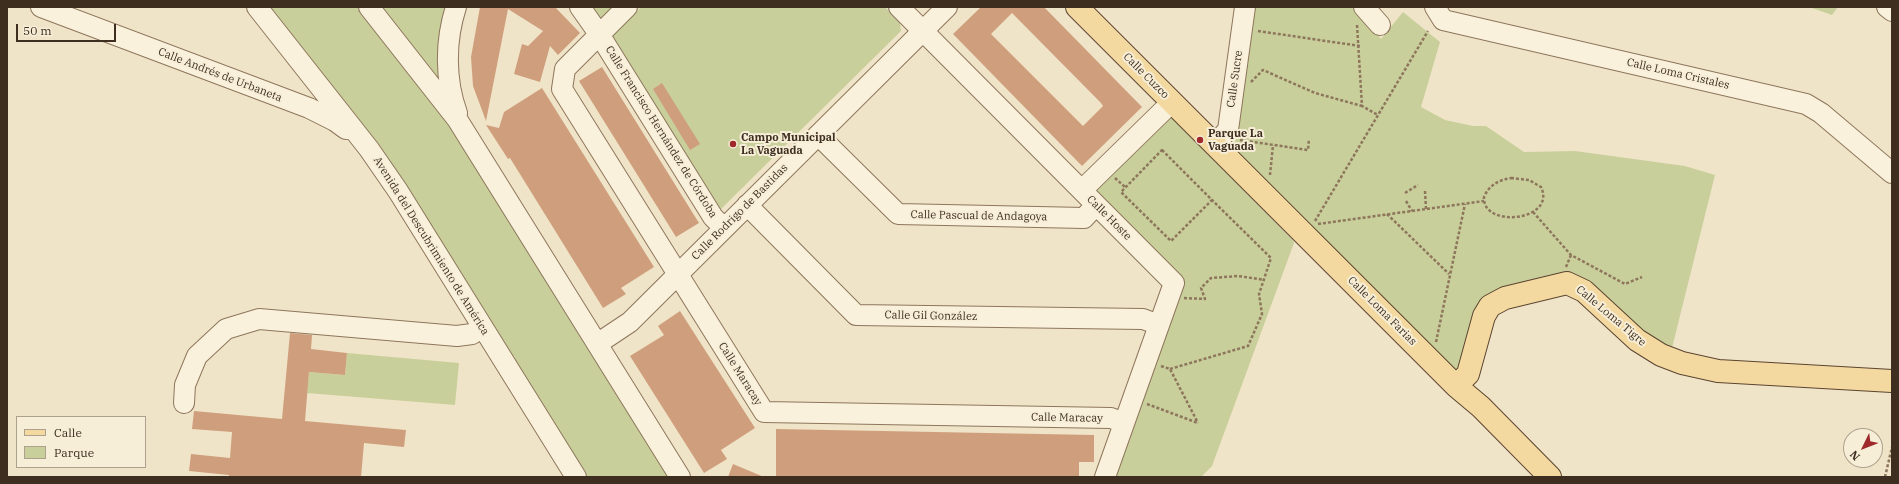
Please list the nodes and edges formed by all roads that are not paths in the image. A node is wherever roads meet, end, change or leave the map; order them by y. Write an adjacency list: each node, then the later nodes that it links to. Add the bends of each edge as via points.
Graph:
1 (41, 7): 19 (street, Calle Andrés de Urbaneta)
2 (257, 7): 18 (street, Avenida del Descubrimiento de América)
3 (369, 7): 22 (street)
4 (456, 7): 22 (street, via 450,34 448,62 453,98 459,119)
5 (580, 7): 17 (street)
6 (899, 7): 16 (street, Calle Hoste)
7 (947, 7): 16 (street, Calle Rodrigo de Bastidas)
8 (1077, 7): 20 (main road, Calle Cuzco)
9 (1241, 7): 23 (street, Calle Sucre, via 1228,130)
10 (1887, 7): 12 (street)
11 (624, 8): 17 (street, Calle Maracay)
12 (1892, 12)
13 (1361, 15): 15 (street)
14 (1435, 19): 25 (street, Calle Loma Cristales, via 1806,104 1821,113)
15 (1380, 25)
16 (923, 31): 21 (street, Calle Rodrigo de Bastidas); 26 (street, Calle Hoste)
17 (599, 34): 29 (street, Calle Francisco Hernández de Córdoba, via 713,218); 30 (street, Calle Maracay, via 564,69 562,89)
18 (298, 60): 19 (street, via 307,75 305,90 296,98); 24 (street, Avenida del Descubrimiento de América)
19 (278, 96): 24 (street, Calle Andrés de Urbaneta, via 335,121)
20 (1172, 102): 23 (main road, Calle Cuzco); 26 (street)
21 (818, 134): 27 (street, Calle Rodrigo de Bastidas); 28 (street, Calle Pascual de Andagoya, via 898,214 1084,218)
22 (468, 136): 33 (street)
23 (1214, 144): 35 (main road, Calle Loma Farias)
24 (369, 149): 32 (street, Avenida del Descubrimiento de América)
25 (1892, 173)
26 (1082, 190): 28 (street, Calle Hoste)
27 (747, 205): 29 (street, Calle Rodrigo de Bastidas); 31 (street, Calle Gil González, via 856,315 1143,319)
28 (1096, 205): 31 (street, Calle Hoste, via 1174,283)
29 (724, 228): 30 (street, Calle Rodrigo de Bastidas)
30 (678, 274): 33 (street, Calle Rodrigo de Bastidas, via 626,326); 37 (street, Calle Maracay, via 764,412 1111,418)
31 (1159, 325): 37 (street, Calle Hoste)
32 (482, 327): 36 (street, via 472,334 457,336 259,319 226,329 196,356 185,385); 38 (street, Avenida del Descubrimiento de América)
33 (597, 344): 39 (street)
34 (1892, 382): 35 (main road, Calle Loma Tigre, via 1718,371 1682,363 1661,355 1637,340 1584,291 1568,283 1505,298 1490,306 1484,316 1468,374)
35 (1456, 386): 41 (main road, Calle Loma Farias)
36 (184, 403)
37 (1124, 423): 40 (street, Calle Hoste)
38 (576, 477)
39 (680, 477)
40 (1105, 477)
41 (1550, 477)

